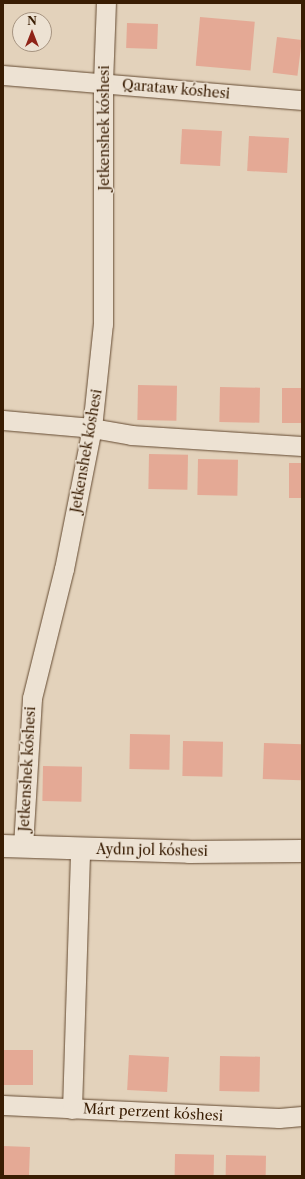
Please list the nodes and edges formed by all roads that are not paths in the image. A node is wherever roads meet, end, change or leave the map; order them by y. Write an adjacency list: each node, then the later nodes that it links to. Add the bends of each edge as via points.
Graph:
1 (106, 3): 3 (street, Jetkenshek kóshesi)
2 (3, 75): 3 (street, Qarataw kóshesi)
3 (103, 83): 4 (street, Qarataw kóshesi); 6 (street, Jetkenshek kóshesi, via 103,324)
4 (302, 100)
5 (3, 420): 6 (street)
6 (92, 428): 7 (street, via 131,435); 8 (street, Jetkenshek kóshesi, via 64,569 32,698)
7 (302, 446)
8 (13, 846): 9 (street, Aydın jol kóshesi)
9 (80, 848): 10 (street, Aydın jol kóshesi, via 189,852); 12 (street)
10 (302, 851)
11 (3, 1105): 12 (street, Márt perzent kóshesi)
12 (72, 1109): 13 (street, Márt perzent kóshesi, via 279,1118)
13 (302, 1116)

